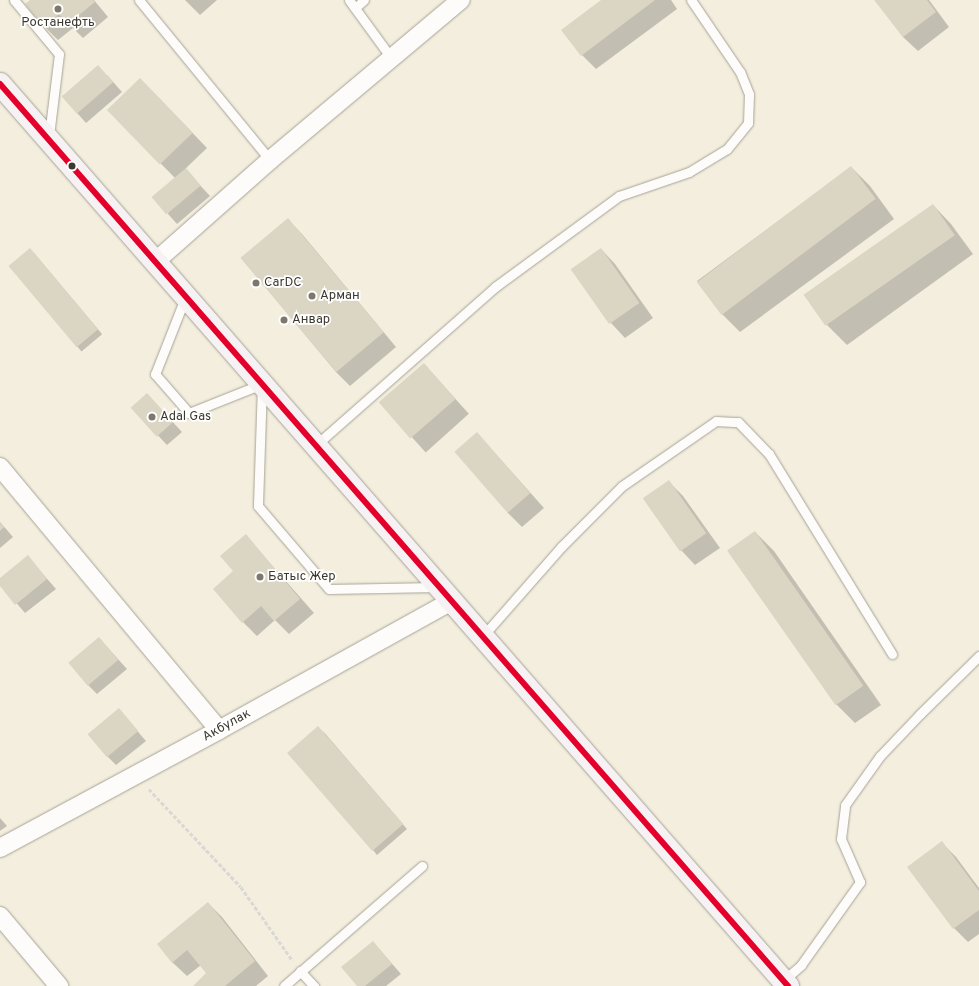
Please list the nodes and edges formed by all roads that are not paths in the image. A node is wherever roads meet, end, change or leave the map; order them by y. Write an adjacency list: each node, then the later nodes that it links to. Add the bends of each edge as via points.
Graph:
1 (14, 0): 10 (lane, via 59,54)
2 (139, 0): 11 (lane)
3 (349, 0): 7 (lane)
4 (364, 0): 7 (lane)
5 (460, 0): 8 (street)
6 (691, 0): 15 (lane, via 740,72 749,94 748,123 727,149 689,172 619,196 494,287)
7 (355, 8): 8 (lane)
8 (392, 59): 11 (street)
9 (0, 84): 10 (highway)
10 (48, 139): 12 (highway)
11 (270, 160): 12 (street)
12 (156, 260): 13 (highway)
13 (186, 296): 14 (highway); 14 (lane, via 155,374 188,413)
14 (262, 384): 15 (highway); 17 (lane, via 258,506 329,589)
15 (316, 445): 17 (highway)
16 (0, 467): 21 (street)
17 (446, 594): 18 (highway); 21 (street, Акбулак)
18 (482, 636): 19 (lane, via 561,547 622,486 716,421 738,422 769,454); 27 (highway)
19 (892, 654)
20 (979, 656): 27 (lane, via 880,756 845,805 841,839 860,882)
21 (219, 730): 22 (street, Акбулак)
22 (0, 848)
23 (422, 866): 25 (lane)
24 (0, 916): 26 (street)
25 (300, 971): 28 (lane); 29 (lane)
26 (51, 983)
27 (786, 983)
28 (284, 986)
29 (314, 986)

